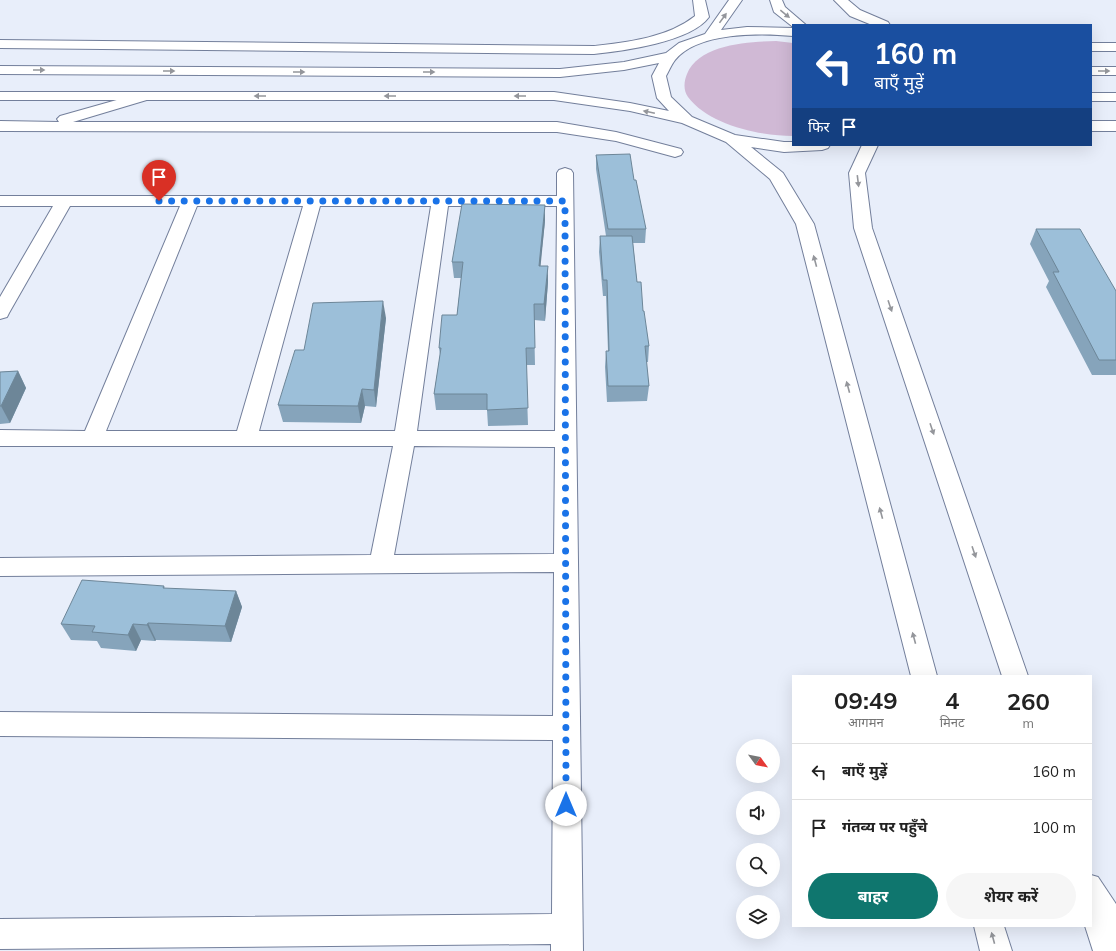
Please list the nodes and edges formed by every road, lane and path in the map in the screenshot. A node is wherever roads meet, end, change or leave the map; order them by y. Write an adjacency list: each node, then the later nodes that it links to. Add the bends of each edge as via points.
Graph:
1 (699, 0): 9 (street, via 702,17 695,23 655,39 594,50)
2 (736, 0): 8 (street, one-way to 2)
3 (776, 0): 5 (street, one-way to 5, via 779,9)
4 (840, 0): 6 (street, via 855,13)
5 (798, 24)
6 (881, 24)
7 (792, 32): 8 (street, via 740,31)
8 (709, 37): 12 (street, via 688,45)
9 (0, 44)
10 (1092, 47): 11 (street)
11 (1116, 47)
12 (671, 56): 13 (street, one-way to 12, via 560,73 624,66); 20 (street, via 659,76 664,98)
13 (0, 70)
14 (1092, 71): 15 (street, one-way to 15)
15 (1116, 71)
16 (0, 96): 17 (street)
17 (144, 96): 20 (street, one-way to 17, via 554,96); 22 (street)
18 (1092, 97): 19 (street)
19 (1116, 97)
20 (687, 120): 25 (street)
21 (0, 126): 22 (street)
22 (40, 126): 28 (street, via 557,127 603,133)
23 (1092, 126): 24 (street)
24 (1116, 126)
25 (732, 139): 26 (street, via 784,147); 45 (street, one-way to 25, via 805,224 777,176)
26 (803, 146)
27 (870, 146): 46 (street, one-way to 46, via 857,173 863,228)
28 (675, 152)
29 (565, 173): 35 (street)
30 (0, 201): 31 (street)
31 (64, 201): 32 (street); 36 (street)
32 (191, 201): 33 (street); 37 (street)
33 (313, 201): 34 (street); 38 (street)
34 (440, 201): 35 (street); 39 (street)
35 (565, 201): 40 (street)
36 (0, 313)
37 (92, 438): 38 (street); 41 (street)
38 (246, 438): 39 (street)
39 (405, 438): 40 (street); 43 (street)
40 (565, 438): 42 (street)
41 (2, 442)
42 (565, 563): 43 (street); 48 (street)
43 (381, 564): 44 (street)
44 (0, 567)
45 (924, 675)
46 (1015, 675)
47 (0, 724): 48 (street)
48 (566, 728): 54 (street)
49 (1092, 885): 51 (lane)
50 (1092, 902): 56 (street)
51 (1116, 921)
52 (989, 927): 55 (street, one-way to 52)
53 (0, 934): 54 (street)
54 (566, 940)
55 (996, 951)
56 (1109, 951)

